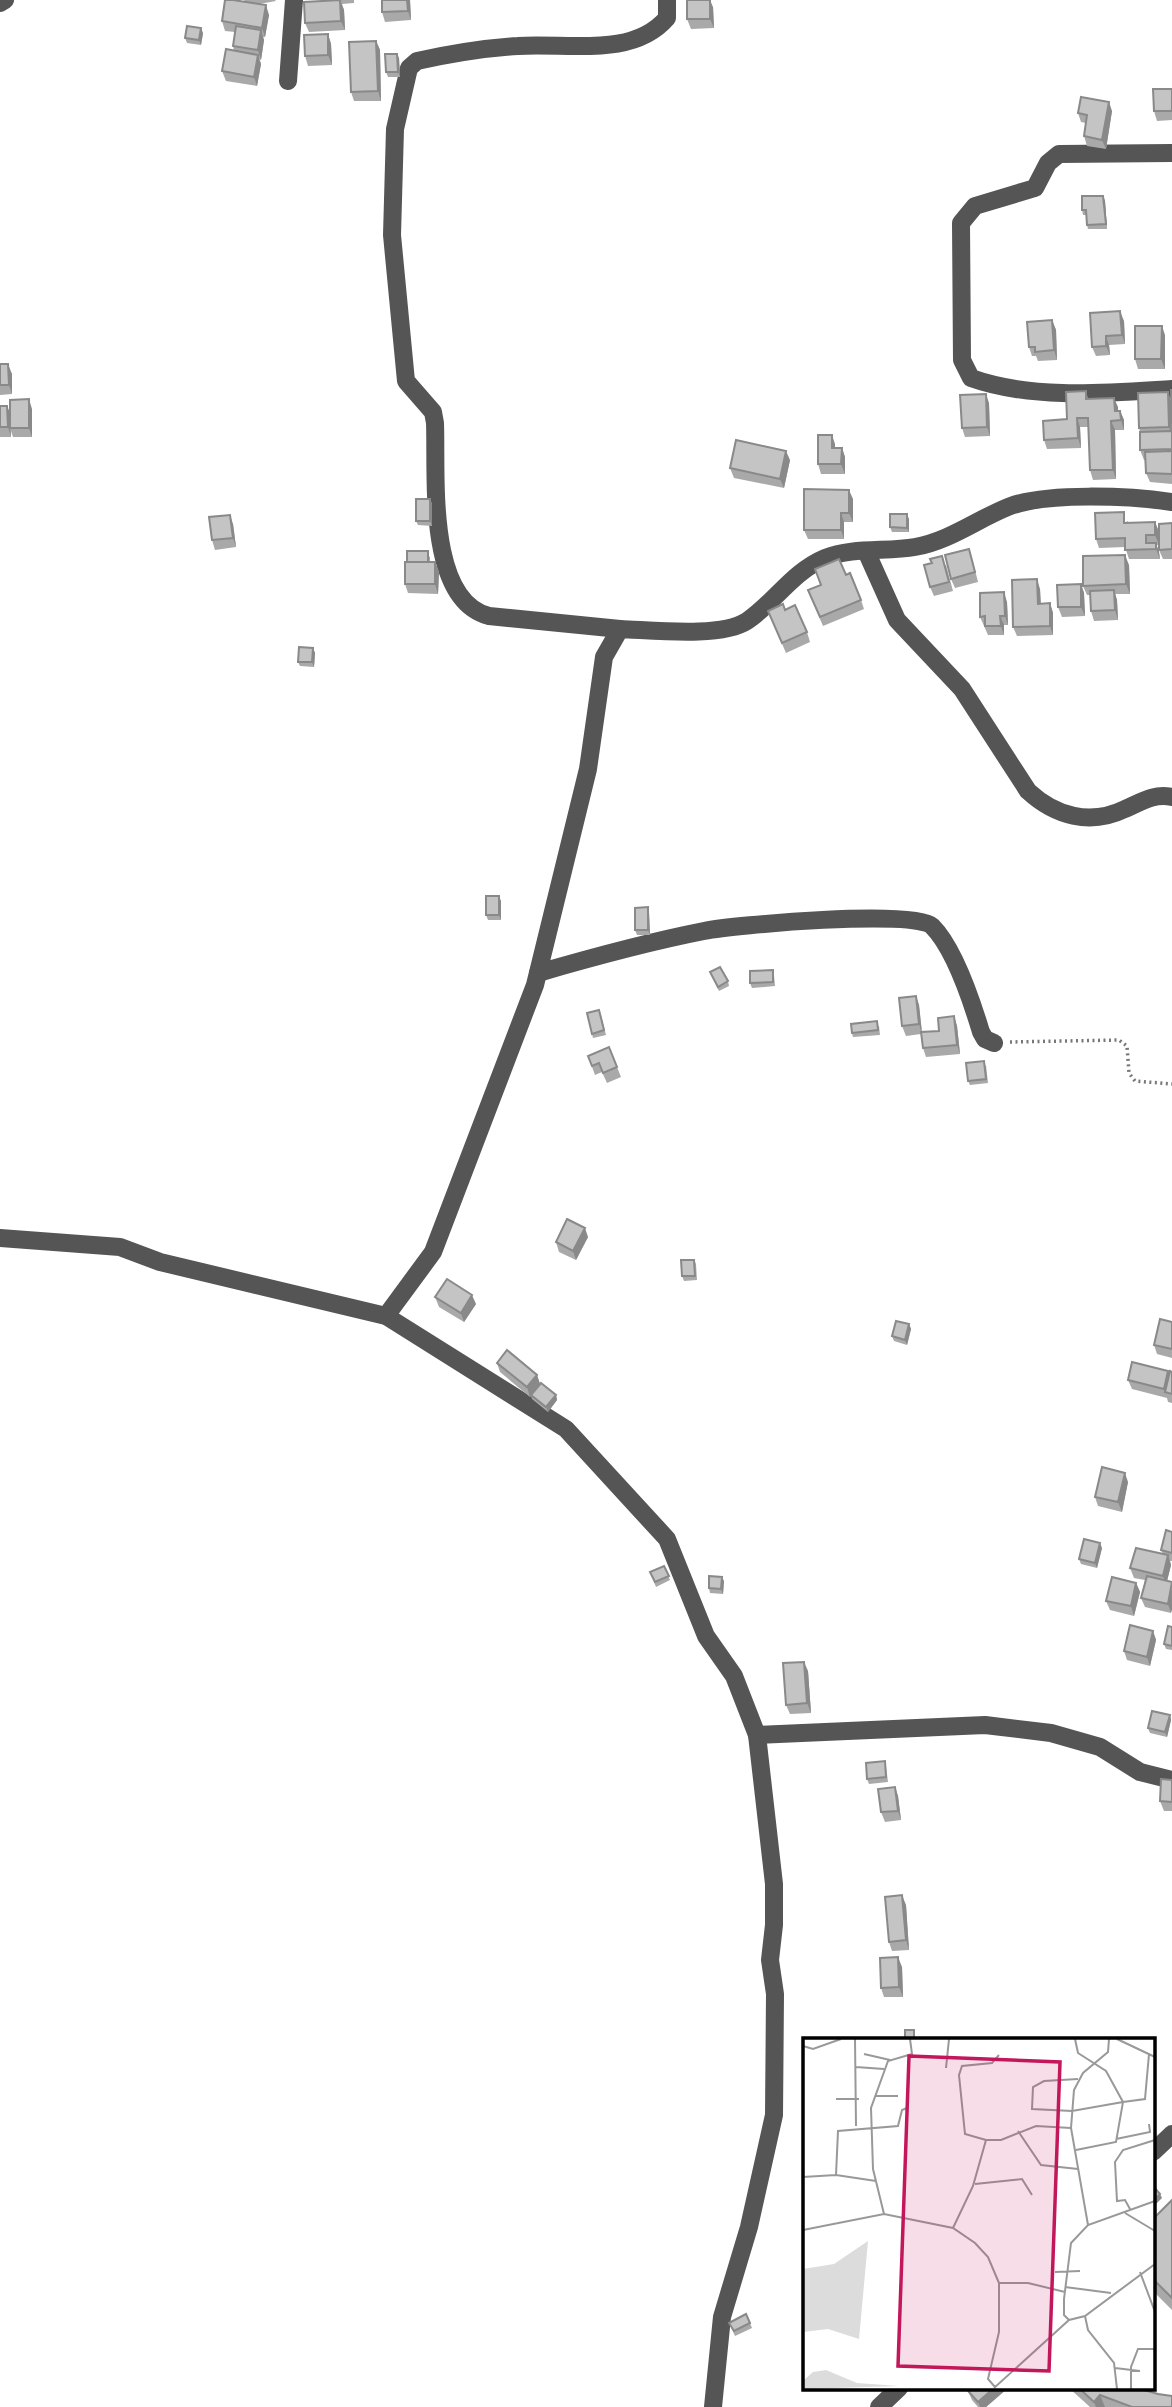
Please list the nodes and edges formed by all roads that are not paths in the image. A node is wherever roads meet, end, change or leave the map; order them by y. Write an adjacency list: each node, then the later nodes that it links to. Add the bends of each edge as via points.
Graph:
1 (5, 0): 4 (street)
2 (294, 0): 5 (street)
3 (667, 0): 10 (street, via 667,18 660,26 605,47 519,46 417,61 409,68 395,129 392,235 406,381 433,412 440,542 454,590 475,612 489,616)
4 (0, 4)
5 (288, 81)
6 (1172, 153): 7 (street, via 1059,154 1048,163 1035,188 975,206 961,223 962,360 971,378 1005,388 1059,392)
7 (1172, 390)
8 (1172, 502): 9 (street, via 1067,498 1009,507 944,539)
9 (866, 551): 10 (street, via 828,556 810,565 738,626); 11 (street, via 897,620 962,689 1028,791 1040,802 1063,814 1093,818 1150,797)
10 (620, 629): 12 (street, via 604,657 588,769)
11 (1172, 797)
12 (538, 972): 13 (street, via 707,930 852,918 914,919 931,924 950,953 981,1032); 15 (street, via 433,1252)
13 (994, 1043)
14 (0, 1238): 15 (street, via 120,1247 160,1262)
15 (386, 1316): 16 (street, via 566,1429 657,1525 676,1555 706,1636 734,1676)
16 (757, 1735): 17 (street, via 985,1725 1042,1732 1100,1747 1140,1772); 21 (street, via 774,1884 770,1960 775,1994 774,2115 749,2227 722,2317)
17 (1172, 1780)
18 (1172, 2134): 19 (street)
19 (1154, 2151)
20 (898, 2390): 22 (street)
21 (713, 2407)
22 (879, 2407)

